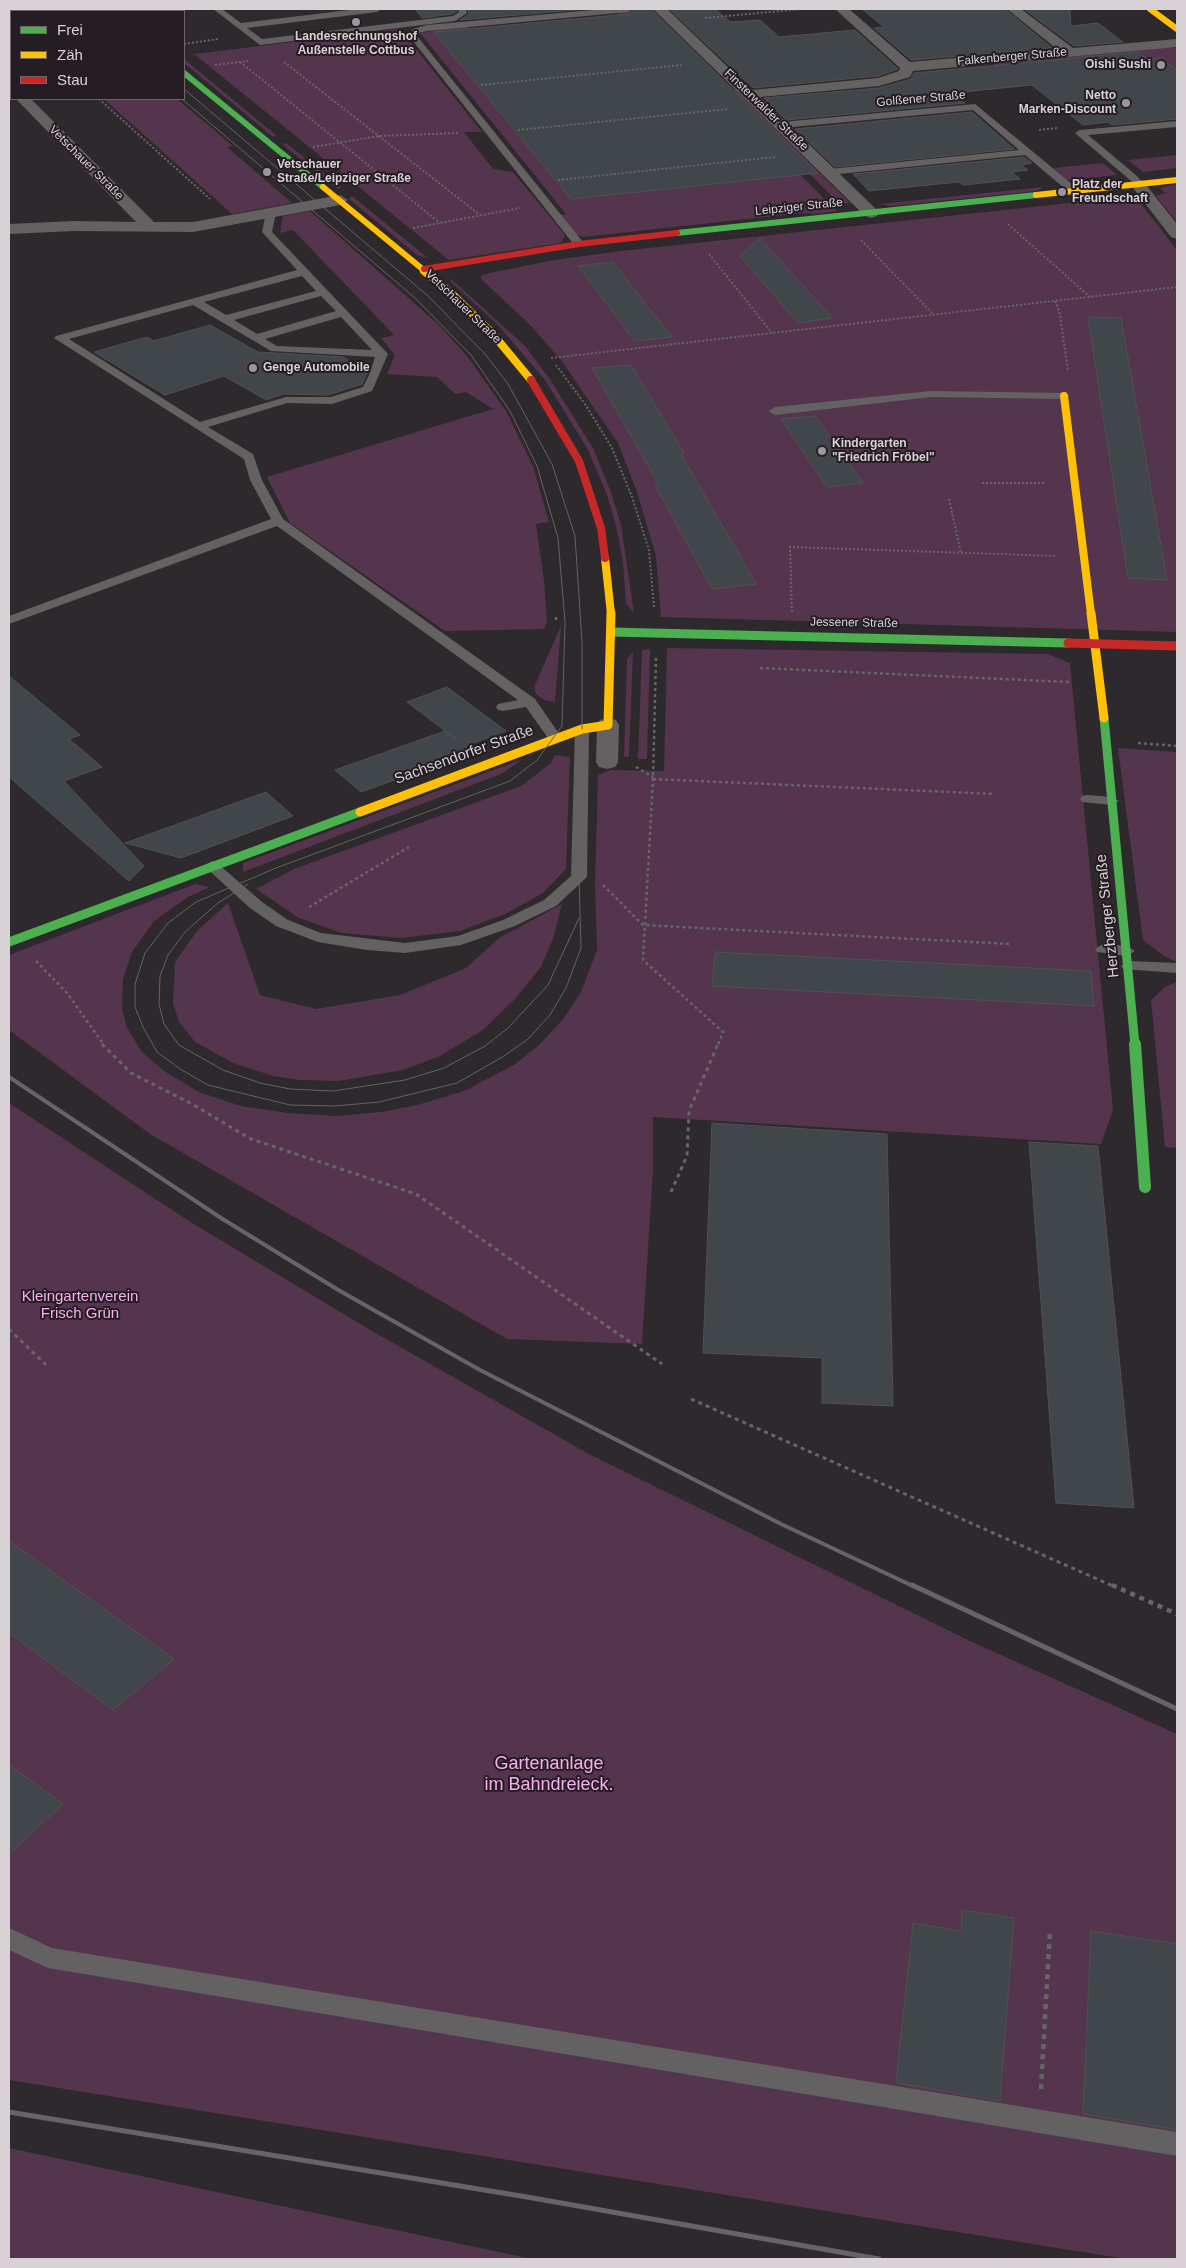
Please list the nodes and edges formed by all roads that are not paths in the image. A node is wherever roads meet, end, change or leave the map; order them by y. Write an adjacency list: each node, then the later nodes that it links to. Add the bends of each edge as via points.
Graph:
1 (217, 9): 9 (lane)
2 (377, 9): 9 (lane)
3 (462, 9): 9 (lane, via 463,13 455,18 260,42)
4 (628, 9): 30 (lane, via 427,28 416,31 413,36)
5 (660, 9): 15 (street, Finsterwalder Straße)
6 (841, 9): 13 (street)
7 (1013, 9): 12 (street)
8 (1150, 9): 10 (street)
9 (240, 26)
10 (1177, 29)
11 (1177, 43): 12 (street, Falkenberger Straße)
12 (1069, 52): 13 (street, Falkenberger Straße)
13 (907, 67): 15 (street, Falkenberger Straße, via 905,74 879,82)
14 (185, 74): 24 (street, Vetschauer Straße)
15 (750, 94): 18 (street, Finsterwalder Straße)
16 (24, 100): 27 (street, Vetschauer Straße)
17 (1177, 124): 22 (lane, via 1080,133)
18 (782, 125): 19 (lane, Golßener Straße, via 975,107); 20 (street, Finsterwalder Straße)
19 (1028, 152): 20 (lane); 23 (lane, Golßener Straße)
20 (829, 172): 26 (street, Finsterwalder Straße)
21 (1177, 180): 22 (street, Leipziger Straße)
22 (1138, 184): 23 (street, Leipziger Straße); 29 (street)
23 (1074, 191): 26 (street, Leipziger Straße)
24 (340, 200): 25 (street); 31 (street, Vetschauer Straße)
25 (271, 213): 27 (street, via 193,227); 32 (lane, via 267,232)
26 (872, 213): 30 (street, Leipziger Straße)
27 (150, 227): 28 (street)
28 (9, 229)
29 (1177, 234)
30 (579, 244): 31 (street, Leipziger Straße)
31 (424, 269): 44 (street, Vetschauer Straße, via 492,333 531,380 579,462 601,528 607,564)
32 (303, 272): 33 (lane); 34 (lane)
33 (324, 292): 35 (lane); 36 (lane)
34 (194, 301): 36 (lane); 41 (lane, Sachsendorfer Straße, via 60,338)
35 (342, 313): 37 (lane); 38 (lane)
36 (224, 318): 37 (lane)
37 (256, 338): 38 (lane, via 275,349)
38 (382, 354): 41 (lane, via 368,389 332,401 286,400)
39 (1064, 396): 40 (lane, via 931,394); 45 (street)
40 (775, 411)
41 (198, 426): 42 (lane, Sachsendorfer Straße, via 249,457 256,480)
42 (278, 521): 43 (lane); 47 (lane, Sachsendorfer Straße)
43 (9, 620)
44 (611, 632): 45 (street, Jessener Straße); 49 (street, Vetschauer Straße)
45 (1096, 643): 46 (street, Jessener Straße); 54 (street, Herzberger Straße)
46 (1177, 646)
47 (530, 702): 48 (lane); 51 (lane, Sachsendorfer Straße)
48 (503, 707)
49 (608, 725): 50 (street); 52 (street, Vetschauer Straße)
50 (582, 729): 51 (street); 55 (lane, via 579,877 550,902 509,923 461,940 405,948 367,946 318,937 282,923)
51 (555, 738): 55 (street, Sachsendorfer Straße)
52 (607, 762)
53 (1088, 800): 54 (lane)
54 (1112, 801): 58 (street, Herzberger Straße)
55 (212, 866): 56 (street, Sachsendorfer Straße)
56 (9, 942)
57 (1103, 949): 58 (lane)
58 (1128, 958): 59 (lane); 60 (street, Herzberger Straße)
59 (1177, 968)
60 (1145, 1186)
61 (9, 1938): 62 (lane, via 48,1958)
62 (1177, 2144)

